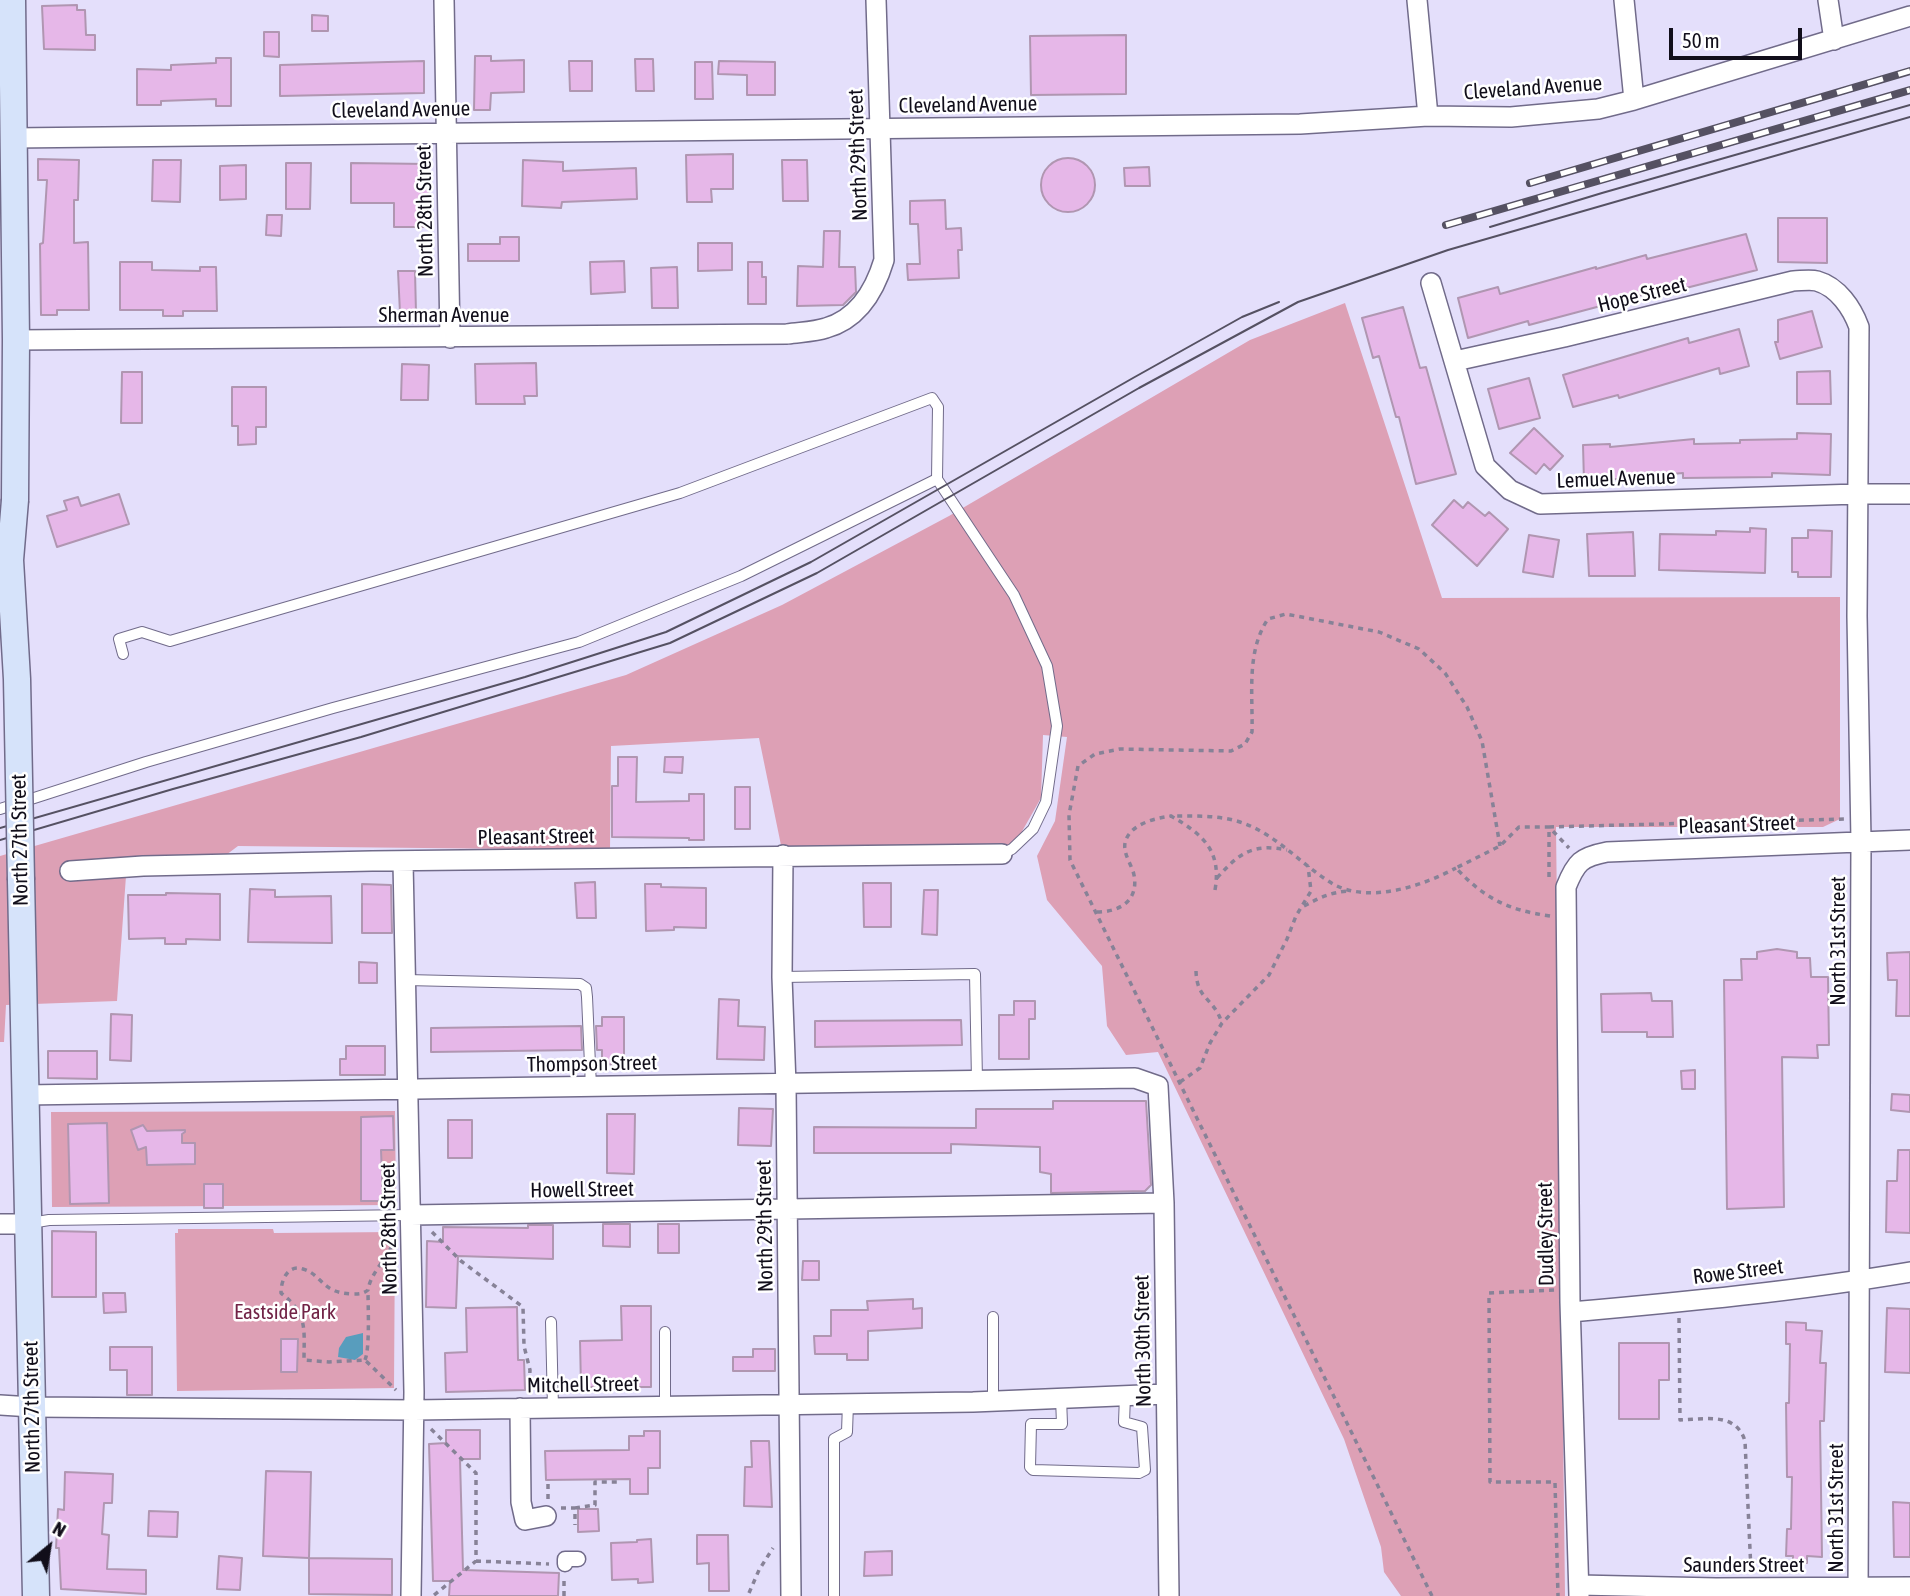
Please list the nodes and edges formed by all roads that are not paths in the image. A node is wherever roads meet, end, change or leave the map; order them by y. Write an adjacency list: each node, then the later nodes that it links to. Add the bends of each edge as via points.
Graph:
1 (12, 0): 13 (main road, North 27th Street)
2 (444, 0): 12 (street, North 28th Street)
3 (876, 0): 11 (street, North 29th Street)
4 (1418, 0): 10 (street)
5 (1624, 0): 9 (street)
6 (1828, 0): 8 (street)
7 (1910, 16): 8 (street, Cleveland Avenue)
8 (1834, 40): 9 (street, Cleveland Avenue)
9 (1634, 100): 10 (street, Cleveland Avenue, via 1598,109 1511,117)
10 (1428, 116): 11 (street, Cleveland Avenue, via 1300,124)
11 (880, 129): 12 (street, Cleveland Avenue); 17 (street, North 29th Street, via 884,260)
12 (446, 132): 13 (street, Cleveland Avenue); 18 (street, North 28th Street)
13 (12, 138): 16 (main road, North 27th Street)
14 (1431, 282): 20 (street, Lemuel Avenue)
15 (1838, 293): 20 (street, Hope Street, via 1816,281 1793,281); 22 (street, North 31st Street, via 1854,312 1859,327)
16 (7, 296): 19 (main road, North 27th Street)
17 (862, 303): 18 (street, Sherman Avenue, via 852,315 826,328 787,334)
18 (450, 338): 19 (street, Sherman Avenue)
19 (16, 340): 40 (main road, North 27th Street, bridge, via 10,560 17,680)
20 (1455, 361): 22 (street, Lemuel Avenue, via 1485,466 1510,490 1540,504)
21 (937, 479): 24 (lane, via 938,407 932,398 680,493 182,638 170,641 142,632 119,639); 25 (lane, via 741,576 579,642 200,746); 28 (lane, via 1014,595 1047,666 1057,726 1046,802 1033,829)
22 (1857, 494): 23 (street, Lemuel Avenue); 27 (street, North 31st Street)
23 (1910, 494)
24 (123, 654)
25 (0, 808)
26 (1910, 840): 27 (street, Pleasant Street)
27 (1861, 841): 31 (street, Pleasant Street, via 1607,852 1590,855); 47 (street, North 31st Street)
28 (1002, 854): 29 (street, Pleasant Street)
29 (783, 855): 30 (street, Pleasant Street); 33 (street, North 29th Street)
30 (403, 862): 32 (street, Pleasant Street); 34 (street, North 28th Street)
31 (1576, 866): 48 (street, Dudley Street, via 1558,917)
32 (70, 871)
33 (782, 977): 35 (lane, via 975,974); 36 (street, North 29th Street)
34 (406, 980): 38 (lane, via 580,984 586,988); 39 (street, North 28th Street)
35 (978, 1082): 36 (street, Thompson Street); 37 (street, Thompson Street, via 1135,1078)
36 (786, 1085): 38 (street, Thompson Street); 42 (street, North 29th Street)
37 (1158, 1086): 41 (street, North 30th Street)
38 (591, 1087): 39 (street, Thompson Street)
39 (409, 1088): 40 (street, Thompson Street); 43 (street, North 28th Street)
40 (25, 1095): 45 (main road, North 27th Street)
41 (1164, 1203): 42 (street, Howell Street); 52 (street, North 30th Street)
42 (786, 1209): 43 (street, Howell Street); 57 (street, North 29th Street)
43 (417, 1219): 45 (lane, Howell Street, via 62,1220); 63 (street, North 28th Street)
44 (0, 1224): 45 (street, Howell Street)
45 (27, 1224): 61 (main road, North 27th Street)
46 (1910, 1272): 47 (street, Rowe Street)
47 (1859, 1281): 48 (street, Rowe Street); 68 (street, North 31st Street)
48 (1571, 1312): 66 (street, Dudley Street)
49 (993, 1317): 56 (lane)
50 (551, 1322): 62 (lane)
51 (665, 1332): 60 (lane)
52 (1166, 1394): 53 (street, Mitchell Street); 73 (street, North 30th Street)
53 (1125, 1396): 54 (street, Mitchell Street); 54 (lane, via 1124,1422 1142,1427 1145,1470 1139,1473 1033,1471 1031,1424 1062,1424)
54 (1061, 1398): 56 (street, Mitchell Street)
55 (524, 1401): 62 (street, Mitchell Street); 63 (street, Mitchell Street); 64 (street, via 524,1520)
56 (993, 1401): 58 (street, Mitchell Street)
57 (791, 1404): 58 (street, Mitchell Street); 60 (street, Mitchell Street); 71 (street, North 29th Street)
58 (848, 1404): 72 (lane, via 847,1432 834,1439)
59 (0, 1405): 61 (street, Mitchell Street)
60 (665, 1406): 62 (street, Mitchell Street)
61 (32, 1407): 63 (street, Mitchell Street); 69 (main road, North 27th Street)
62 (553, 1408)
63 (414, 1410): 70 (street, North 28th Street)
64 (546, 1516)
65 (1910, 1587): 68 (street, Saunders Street)
66 (1579, 1590): 67 (street, Saunders Street)
67 (1716, 1592): 68 (street, Saunders Street, via 1751,1588)
68 (1858, 1592)
69 (36, 1596)
70 (411, 1596)
71 (791, 1596)
72 (834, 1596)
73 (1169, 1596)

